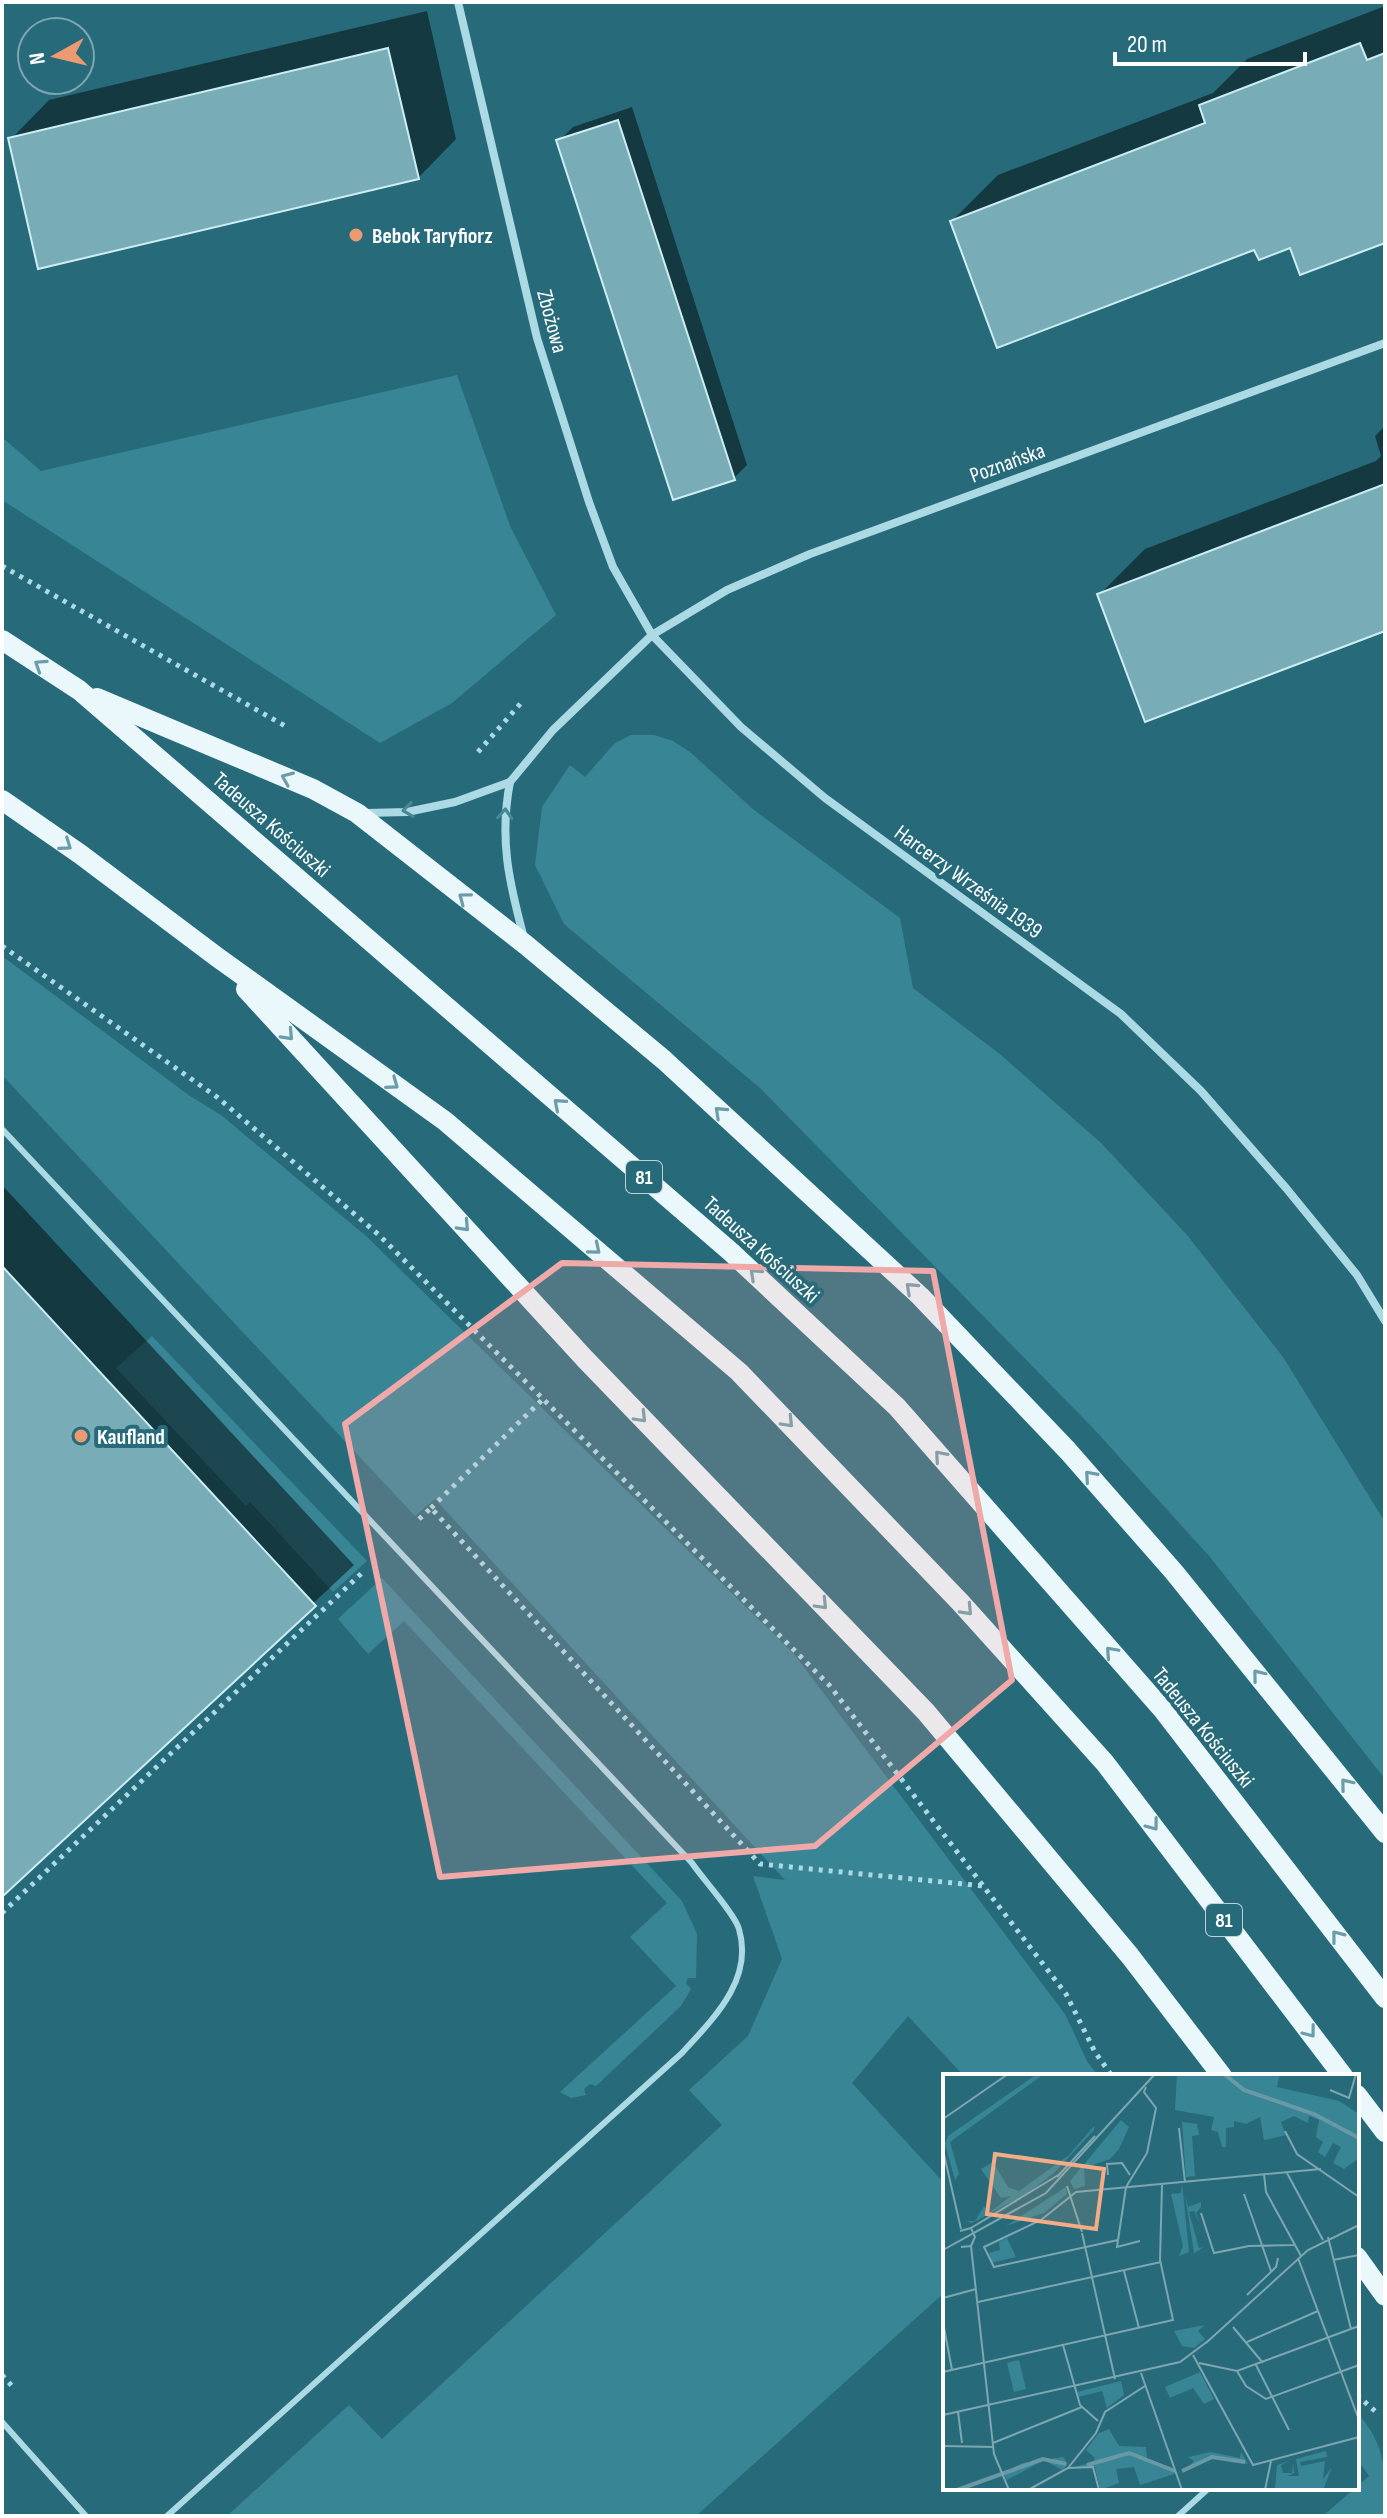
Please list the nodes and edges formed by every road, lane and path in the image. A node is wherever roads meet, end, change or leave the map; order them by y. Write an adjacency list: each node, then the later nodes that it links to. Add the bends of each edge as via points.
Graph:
1 (458, 2): 4 (street, Zbożowa, via 537,338 613,567)
2 (1385, 343): 4 (street, Poznańska, via 810,554 727,590)
3 (2, 566): 8 (path)
4 (652, 635): 10 (street, via 553,730); 17 (street, Harcerzy Września 1939, via 741,727 825,798 1121,1014 1201,1091 1286,1188 1357,1275)
5 (2, 640): 6 (main road, Tadeusza Kościuszki / 81, one-way to 5)
6 (79, 690): 12 (main road, one-way to 6, via 313,789); 24 (main road, Tadeusza Kościuszki / 81, one-way to 6, via 1163,1710 897,1407 731,1252)
7 (522, 702): 9 (path)
8 (288, 727)
9 (470, 760)
10 (510, 782): 12 (street, one-way to 12, via 407,812); 13 (street, one-way to 10, via 504,851)
11 (2, 800): 15 (main road, 81, one-way to 15)
12 (357, 813): 13 (main road, one-way to 12)
13 (526, 945): 21 (main road, one-way to 13, via 1174,1572 920,1296 664,1060)
14 (2, 946): 18 (path, via 217,1097 379,1235)
15 (217, 957): 26 (main road, one-way to 26, via 585,1359 926,1712 1130,1956); 27 (main road, 81, one-way to 27, via 445,1121 739,1372 960,1602 1105,1763)
16 (2, 1129): 20 (lane)
17 (1385, 1321)
18 (543, 1399): 19 (path); 22 (path, via 830,1686)
19 (431, 1508): 20 (path); 22 (path, via 760,1864)
20 (392, 1544): 23 (path); 37 (lane, via 692,1863 739,1927 742,1963 725,2005 682,2053)
21 (1385, 1833)
22 (985, 1886): 25 (path, via 1066,1994)
23 (2, 1913)
24 (1385, 1998)
25 (1111, 2074)
26 (1220, 2074)
27 (1341, 2074)
28 (1359, 2098): 29 (main road)
29 (1385, 2132)
30 (1359, 2260): 31 (main road)
31 (1385, 2296)
32 (1359, 2397): 33 (path)
33 (1376, 2412)
34 (2, 2422): 36 (lane)
35 (1207, 2490): 38 (lane)
36 (86, 2516)
37 (167, 2516)
38 (1178, 2516)

